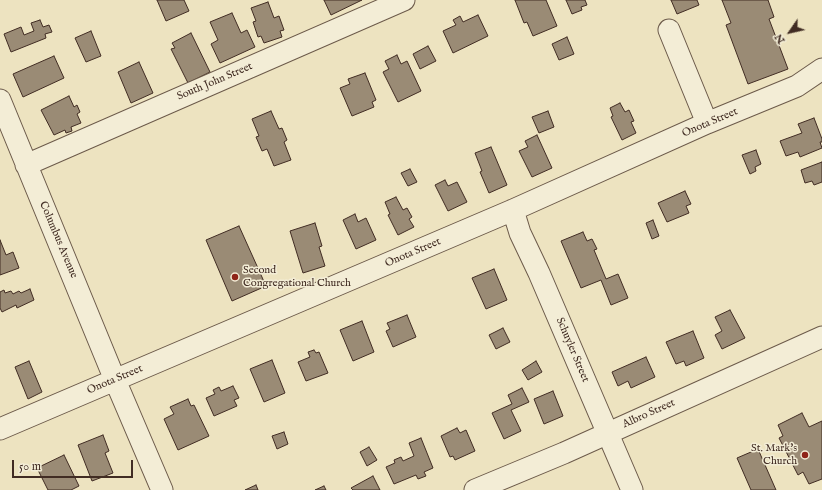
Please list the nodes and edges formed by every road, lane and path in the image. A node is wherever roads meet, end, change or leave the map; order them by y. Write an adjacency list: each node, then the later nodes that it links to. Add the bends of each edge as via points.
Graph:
1 (404, 0): 6 (street, South John Street)
2 (670, 30): 5 (street)
3 (822, 69): 5 (street, Onota Street, via 796,86)
4 (0, 100): 6 (street, Columbus Avenue)
5 (707, 123): 7 (street, Onota Street)
6 (26, 165): 9 (street, Columbus Avenue)
7 (513, 210): 9 (street, Onota Street); 11 (street, Schuyler Street, via 520,233)
8 (822, 337): 11 (street, Albro Street)
9 (115, 380): 10 (street, Onota Street); 12 (street, Columbus Avenue)
10 (0, 429)
11 (608, 433): 13 (street, Albro Street); 14 (street, Schuyler Street)
12 (162, 490)
13 (475, 490)
14 (632, 490)

